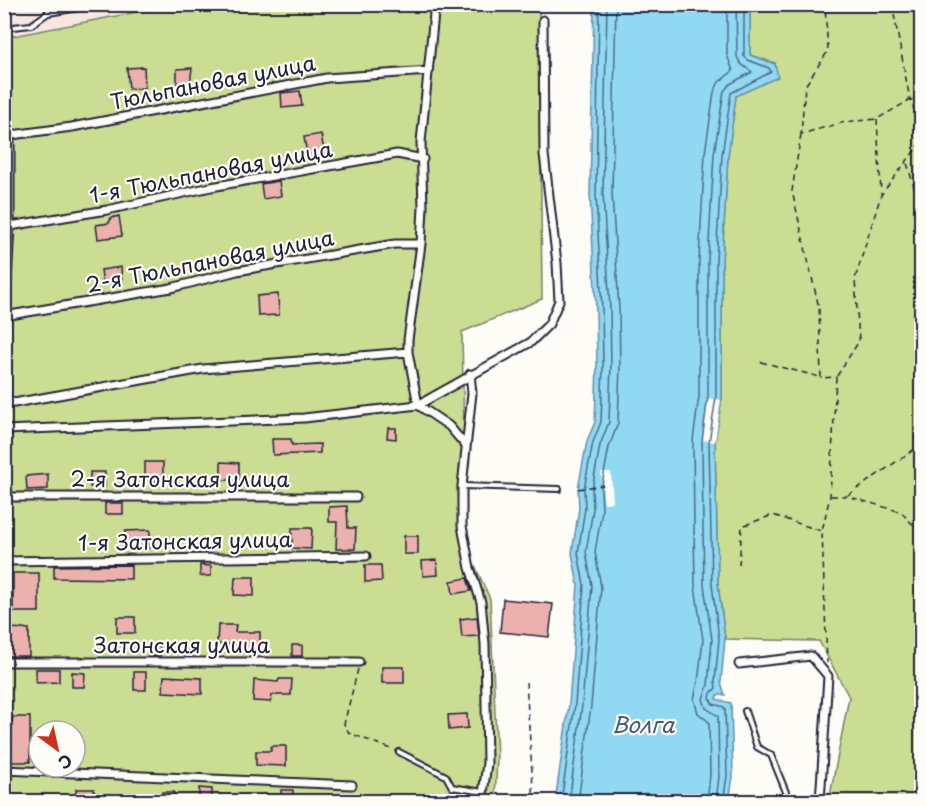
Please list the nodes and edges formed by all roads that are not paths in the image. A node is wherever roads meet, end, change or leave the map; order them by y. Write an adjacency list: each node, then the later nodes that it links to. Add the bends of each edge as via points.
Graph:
1 (48, 4): 4 (lane)
2 (105, 4): 4 (lane)
3 (435, 4): 7 (street)
4 (48, 13): 6 (lane, via 31,26)
5 (543, 21): 14 (street, via 544,154 559,300 540,334)
6 (4, 28)
7 (429, 70): 8 (street, Тюльпановая улица, via 327,78); 9 (street)
8 (7, 136): 10 (street)
9 (423, 159): 10 (street, 1-я Тюльпановая улица, via 397,154); 11 (street)
10 (7, 226): 12 (street)
11 (421, 244): 12 (street, 2-я Тюльпановая улица, via 395,244 237,271 171,288); 13 (street)
12 (5, 318)
13 (408, 352): 15 (street, via 204,369 14,403); 16 (street)
14 (470, 374): 16 (street); 18 (street, via 472,393)
15 (4, 398)
16 (418, 405): 17 (street, via 304,418); 18 (street, via 449,426)
17 (4, 430)
18 (466, 446): 19 (street)
19 (462, 486): 20 (lane); 32 (street, via 462,526 481,602 485,644 487,763)
20 (559, 489)
21 (356, 496): 22 (street, 2-я Затонская улица)
22 (4, 497)
23 (366, 556): 24 (street, 1-я Затонская улица)
24 (4, 561)
25 (4, 662): 26 (street, Затонская улица)
26 (359, 663)
27 (739, 664): 35 (street, via 811,656 828,676)
28 (745, 711): 34 (lane, via 757,747 771,755)
29 (399, 752): 32 (lane, via 446,776 452,787)
30 (4, 770): 31 (street)
31 (352, 785)
32 (483, 792): 33 (street)
33 (482, 801)
34 (790, 801)
35 (820, 801)

